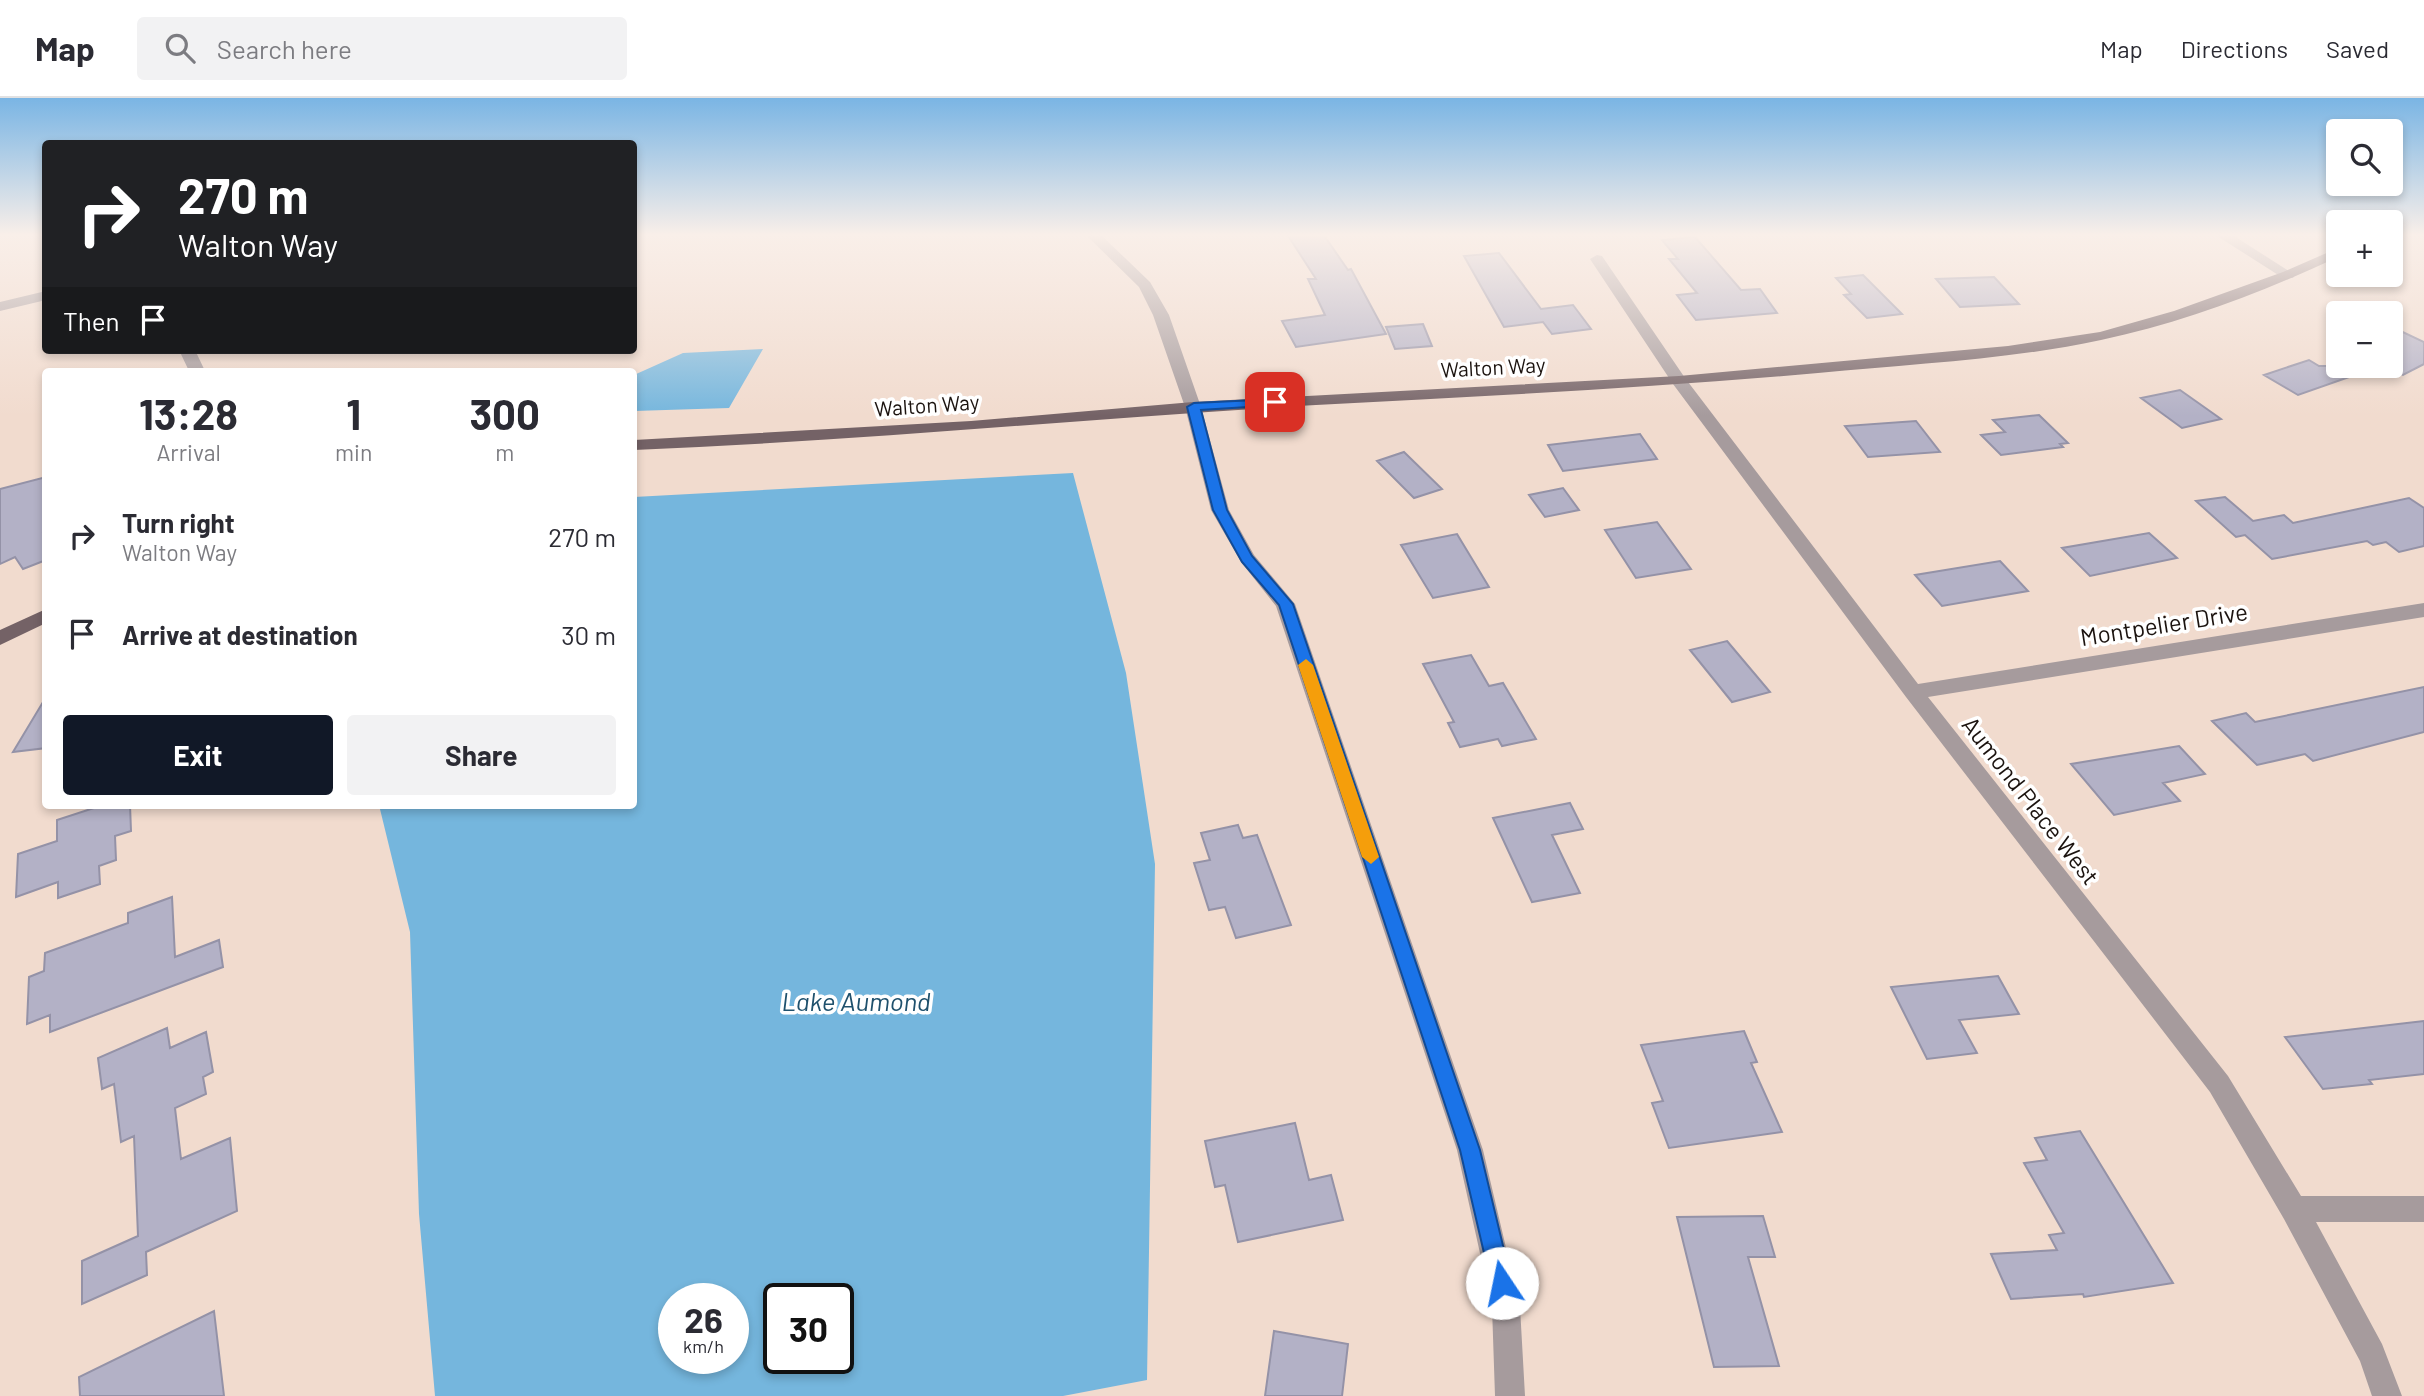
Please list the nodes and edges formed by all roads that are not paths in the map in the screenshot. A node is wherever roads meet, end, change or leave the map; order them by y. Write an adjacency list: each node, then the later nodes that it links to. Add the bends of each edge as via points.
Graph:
1 (1150, 295): 7 (street)
2 (1621, 295): 6 (street, Aumond Place West)
3 (2233, 295): 6 (main road, Walton Way, via 2101,336 2008,351)
4 (42, 296): 5 (street)
5 (0, 307)
6 (1679, 381): 7 (main road, Walton Way); 12 (street, Aumond Place West)
7 (1194, 407): 8 (main road, Walton Way, via 971,426); 15 (street, via 1220,510 1247,558 1285,604 1470,1150 1506,1307)
8 (637, 445)
9 (2424, 610): 12 (street, Montpelier Drive)
10 (42, 617): 11 (main road)
11 (0, 638)
12 (1913, 692): 13 (street, Aumond Place West, via 2219,1084)
13 (2294, 1209): 14 (street); 16 (street, Aumond Place West, via 2372,1354)
14 (2424, 1209)
15 (1510, 1396)
16 (2387, 1396)

